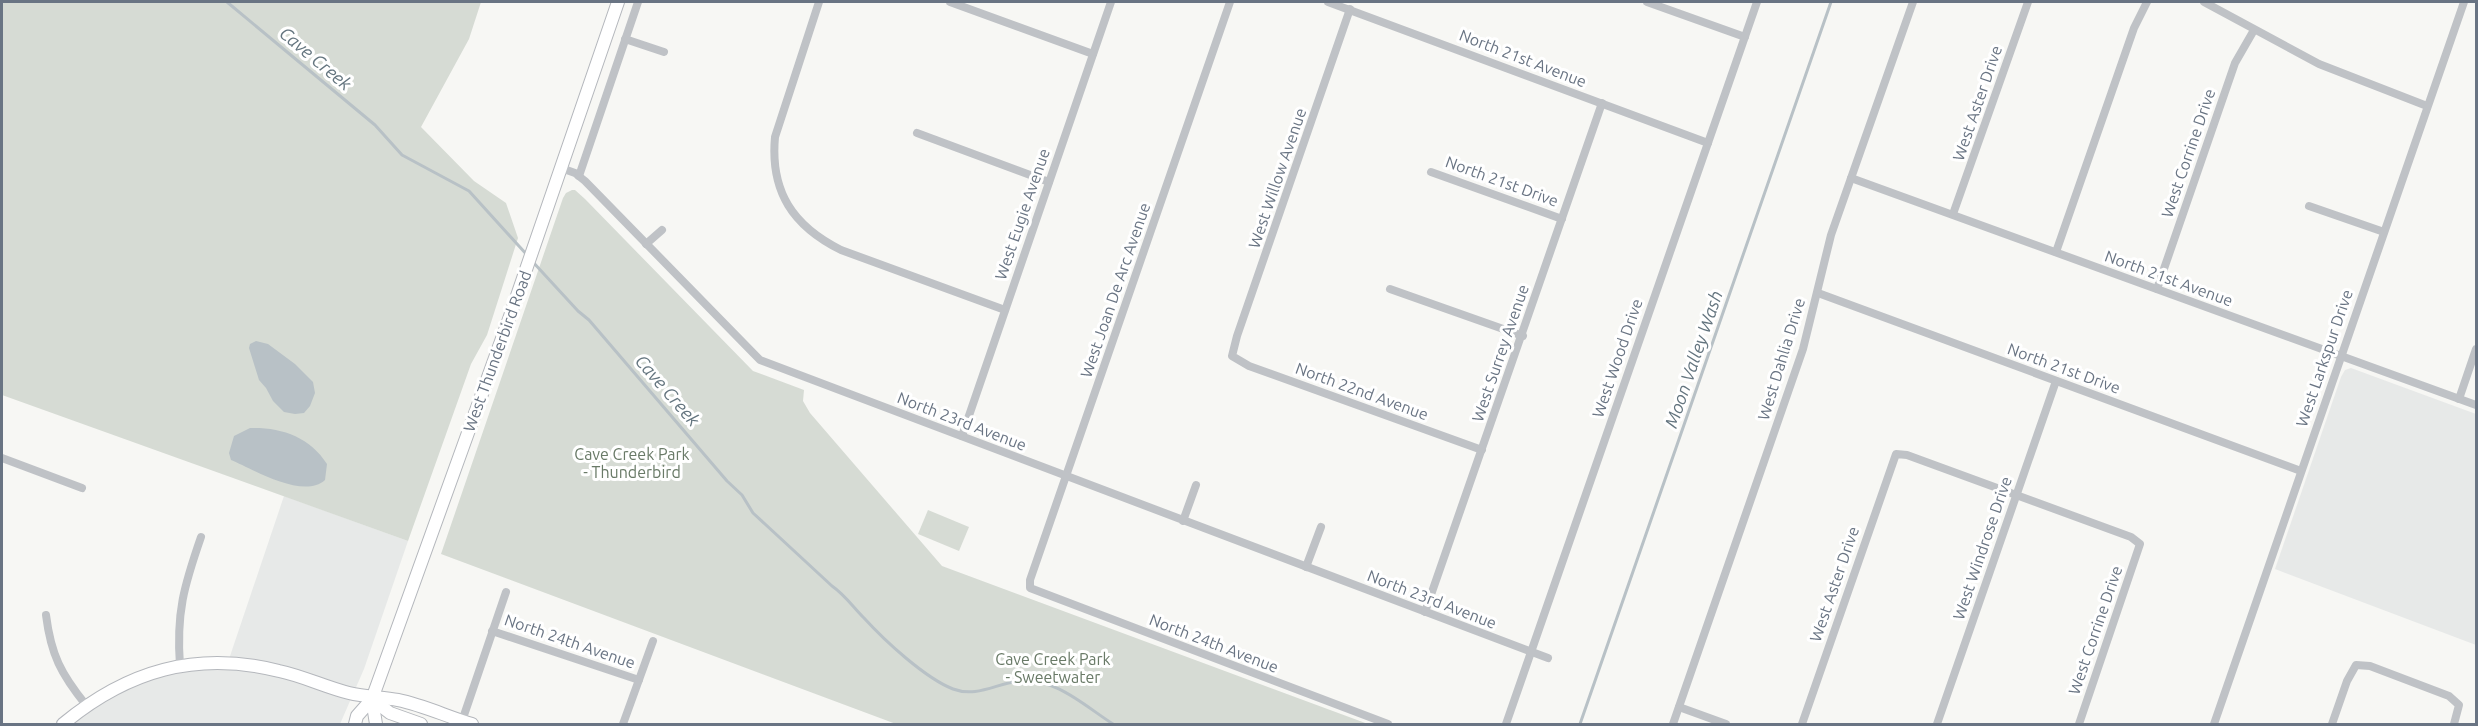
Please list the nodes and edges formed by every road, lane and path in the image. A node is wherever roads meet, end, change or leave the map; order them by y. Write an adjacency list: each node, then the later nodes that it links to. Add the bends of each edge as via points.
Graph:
1 (618, 2): 25 (main road, West Thunderbird Road)
2 (638, 2): 18 (street)
3 (819, 2): 40 (street, via 775,137 773,156 782,195 799,222 824,242)
4 (950, 2): 20 (street)
5 (1111, 2): 20 (street, West Eugie Avenue)
6 (1230, 2): 52 (street, West Joan De Arc Avenue)
7 (1328, 2): 15 (street, North 21st Avenue)
8 (1647, 2): 17 (street)
9 (1756, 2): 17 (street, West Wood Drive)
10 (1913, 2): 28 (street, West Dahlia Drive)
11 (2028, 2): 31 (street, West Aster Drive)
12 (2147, 2): 36 (street, via 2134,28)
13 (2204, 2): 16 (street)
14 (2463, 2): 22 (street, West Larkspur Drive)
15 (1350, 9): 21 (street, North 21st Avenue); 43 (street, West Willow Avenue)
16 (2254, 30): 22 (street, via 2328,68); 38 (street, West Corrine Drive, via 2235,63)
17 (1744, 36): 24 (street, West Wood Drive)
18 (625, 39): 19 (street); 27 (street)
19 (664, 52)
20 (1093, 54): 29 (street, West Eugie Avenue)
21 (1602, 103): 24 (street, North 21st Avenue); 32 (street, West Surrey Avenue)
22 (2427, 106): 34 (street, West Larkspur Drive)
23 (917, 133): 29 (street)
24 (1708, 142): 66 (street, West Wood Drive)
25 (561, 168): 27 (street, North 23rd Avenue); 70 (main road, West Thunderbird Road)
26 (1431, 172): 32 (street, North 21st Drive)
27 (579, 176): 35 (street, North 23rd Avenue)
28 (1851, 178): 31 (street, North 21st Avenue); 39 (street, West Dahlia Drive, via 1828,246)
29 (1049, 182): 40 (street, West Eugie Avenue)
30 (2309, 206): 34 (street)
31 (1953, 214): 36 (street, North 21st Avenue)
32 (1562, 219): 41 (street, West Surrey Avenue)
33 (662, 230): 35 (street)
34 (2384, 232): 44 (street, West Larkspur Drive)
35 (646, 244): 48 (street, North 23rd Avenue, via 760,360)
36 (2056, 252): 38 (street, North 21st Avenue)
37 (1390, 289): 41 (street)
38 (2157, 289): 44 (street, North 21st Avenue)
39 (1818, 293): 45 (street, North 21st Drive); 72 (street, West Dahlia Drive, via 1803,349)
40 (1005, 310): 48 (street, West Eugie Avenue)
41 (1523, 336): 49 (street, West Surrey Avenue)
42 (2476, 349): 46 (street)
43 (1232, 356): 49 (street, North 22nd Avenue, via 1249,366)
44 (2340, 357): 46 (street, North 21st Avenue); 51 (street, West Larkspur Drive)
45 (2056, 381): 51 (street, North 21st Drive); 55 (street, West Windrose Drive)
46 (2459, 399): 47 (street, North 21st Avenue)
47 (2476, 405)
48 (962, 436): 52 (street, North 23rd Avenue)
49 (1482, 450): 62 (street, West Surrey Avenue)
50 (2, 458): 54 (street)
51 (2301, 471): 86 (street, West Larkspur Drive)
52 (1066, 476): 56 (street, North 23rd Avenue); 60 (street, West Joan De Arc Avenue)
53 (1196, 485): 56 (street)
54 (82, 488)
55 (2016, 496): 83 (street, West Aster Drive, via 1896,454); 84 (street, West Windrose Drive); 85 (street, West Corrine Drive, via 2131,537 2140,544)
56 (1183, 521): 59 (street, North 23rd Avenue)
57 (1321, 527): 59 (street)
58 (201, 537): 68 (street, via 182,594 178,624)
59 (1306, 567): 62 (street, North 23rd Avenue)
60 (1030, 588): 79 (street, North 24th Avenue)
61 (506, 592): 64 (street)
62 (1425, 612): 66 (street, North 23rd Avenue)
63 (46, 615): 71 (street, via 50,645 60,668)
64 (492, 630): 69 (street, North 24th Avenue); 73 (street)
65 (653, 640): 69 (street)
66 (1532, 653): 67 (street, North 23rd Avenue); 80 (street, West Wood Drive)
67 (1548, 658)
68 (180, 666): 70 (main road, via 216,662 253,666); 71 (main road, via 134,679)
69 (639, 680): 78 (street)
70 (372, 699): 73 (main road, via 398,700); 75 (main road, West Thunderbird Road); 76 (main road, West Thunderbird Road); 77 (main road, via 390,713)
71 (86, 705): 74 (main road)
72 (1679, 707): 81 (street, West Dahlia Drive); 82 (street)
73 (465, 723)
74 (63, 724)
75 (354, 724)
76 (376, 724)
77 (421, 724)
78 (623, 724)
79 (1388, 724)
80 (1506, 724)
81 (1673, 724)
82 (1726, 724)
83 (1802, 724)
84 (1937, 724)
85 (2079, 724)
86 (2214, 724)
87 (2332, 724): 88 (street, via 2356,665 2370,666 2449,696 2459,705)
88 (2454, 724)

